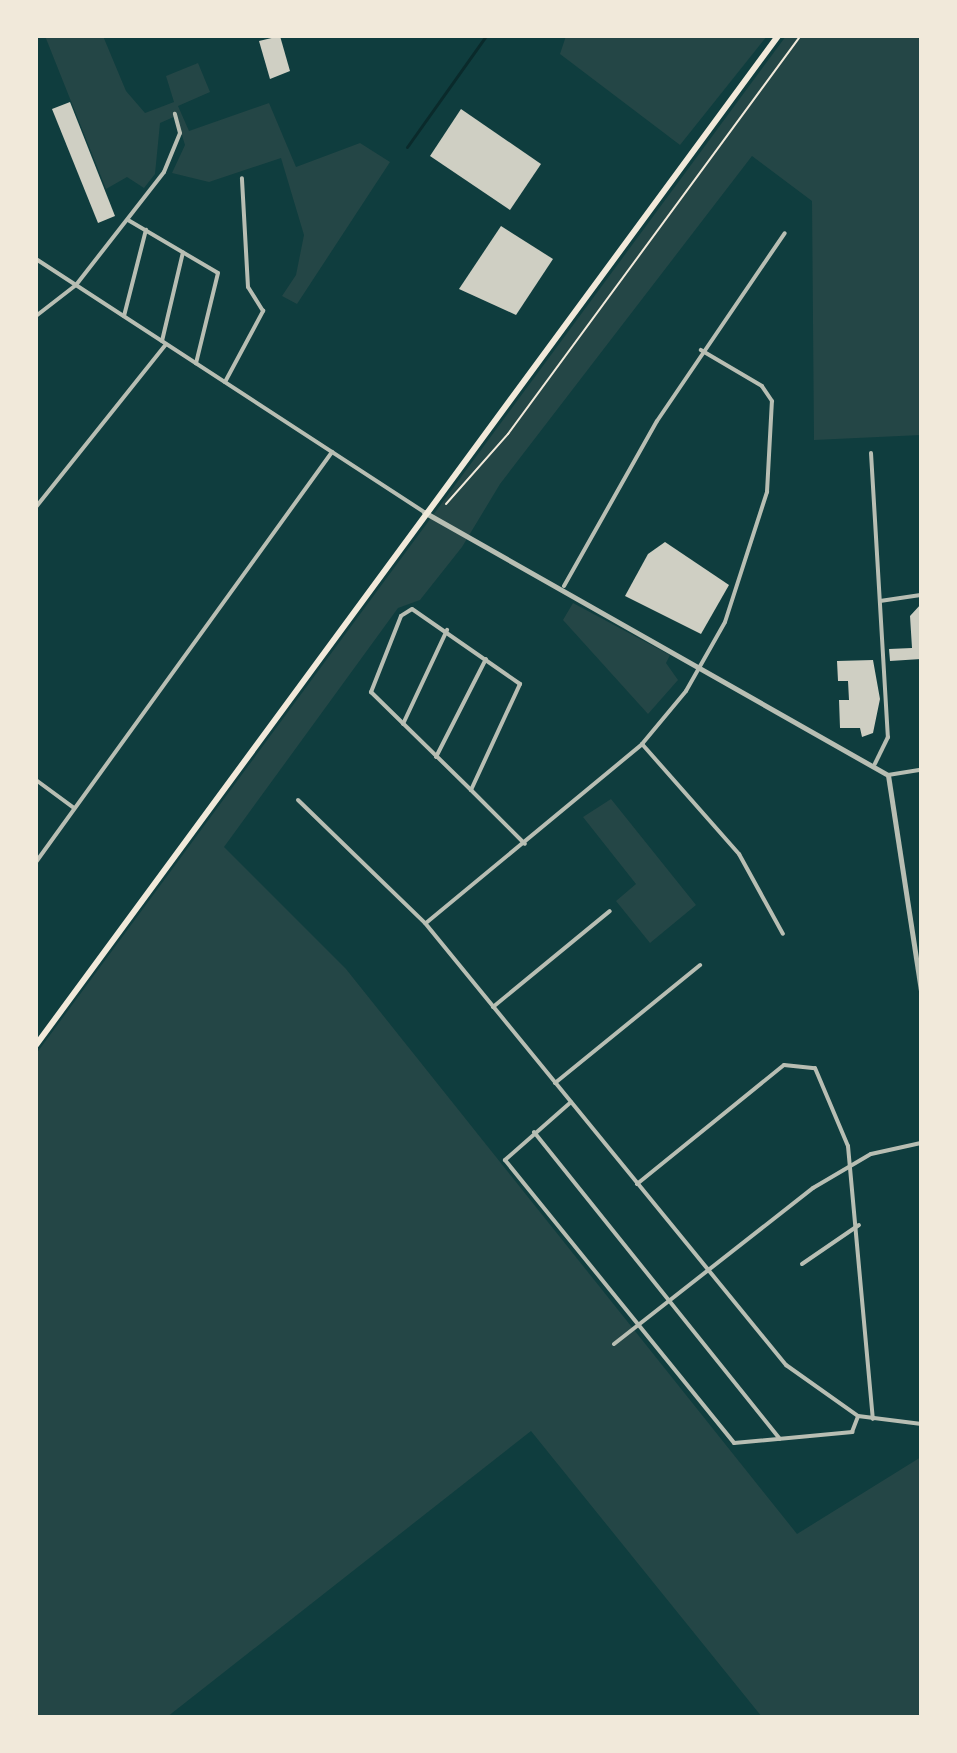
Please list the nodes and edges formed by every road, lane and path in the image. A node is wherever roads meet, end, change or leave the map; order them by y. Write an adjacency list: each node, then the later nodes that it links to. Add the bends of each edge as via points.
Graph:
1 (778, 36): 21 (main road)
2 (800, 36): 19 (path, via 508,434)
3 (175, 114): 5 (street, via 176,151)
4 (242, 178): 16 (street, via 248,287 263,311)
5 (127, 219): 6 (street); 10 (street)
6 (146, 230): 8 (street); 12 (street)
7 (785, 233): 14 (street)
8 (183, 252): 13 (street); 15 (street, via 218,273)
9 (36, 259): 10 (street)
10 (76, 285): 11 (street); 12 (street)
11 (36, 316)
12 (124, 316): 13 (street)
13 (164, 343): 15 (street); 20 (street)
14 (701, 350): 22 (street); 27 (street, via 762,386 772,414 769,479 753,548)
15 (196, 363): 16 (street)
16 (225, 382): 17 (street)
17 (332, 452): 21 (street); 37 (street)
18 (871, 453): 24 (street)
19 (446, 504)
20 (36, 507)
21 (424, 512): 22 (street); 47 (main road)
22 (564, 586): 27 (street)
23 (921, 595): 24 (street)
24 (880, 601): 31 (street, via 888,737)
25 (447, 630): 26 (street); 28 (street); 28 (street, via 419,609 401,616 371,692)
26 (486, 659): 30 (street); 35 (street, via 520,684)
27 (702, 665): 29 (street); 31 (street)
28 (403, 724): 30 (street)
29 (642, 744): 38 (street); 42 (street, via 739,854)
30 (436, 757): 35 (street)
31 (875, 764): 33 (street)
32 (921, 770): 33 (street)
33 (888, 775): 43 (street)
34 (36, 780): 37 (street)
35 (471, 790): 38 (street)
36 (298, 800): 41 (street)
37 (74, 808): 39 (street)
38 (525, 844): 41 (street)
39 (36, 862)
40 (610, 911): 46 (street)
41 (425, 923): 46 (street)
42 (783, 934)
43 (918, 945): 45 (street)
44 (700, 965): 48 (street)
45 (921, 991)
46 (493, 1007): 48 (street)
47 (36, 1045)
48 (555, 1083): 49 (street)
49 (571, 1102): 50 (street); 53 (street)
50 (534, 1132): 57 (street); 58 (street, via 505,1160)
51 (921, 1143): 52 (street)
52 (851, 1164): 53 (street, via 825,1080 815,1068 791,1062); 54 (street); 56 (street)
53 (637, 1184): 56 (street)
54 (859, 1225): 55 (street); 61 (street)
55 (802, 1264)
56 (708, 1271): 57 (street); 60 (street, via 786,1365)
57 (673, 1302): 58 (street); 63 (street)
58 (639, 1328): 59 (street); 63 (street, via 734,1443)
59 (614, 1344)
60 (858, 1416): 61 (street); 63 (street, via 852,1432)
61 (873, 1419): 62 (street)
62 (921, 1424)
63 (780, 1440)

